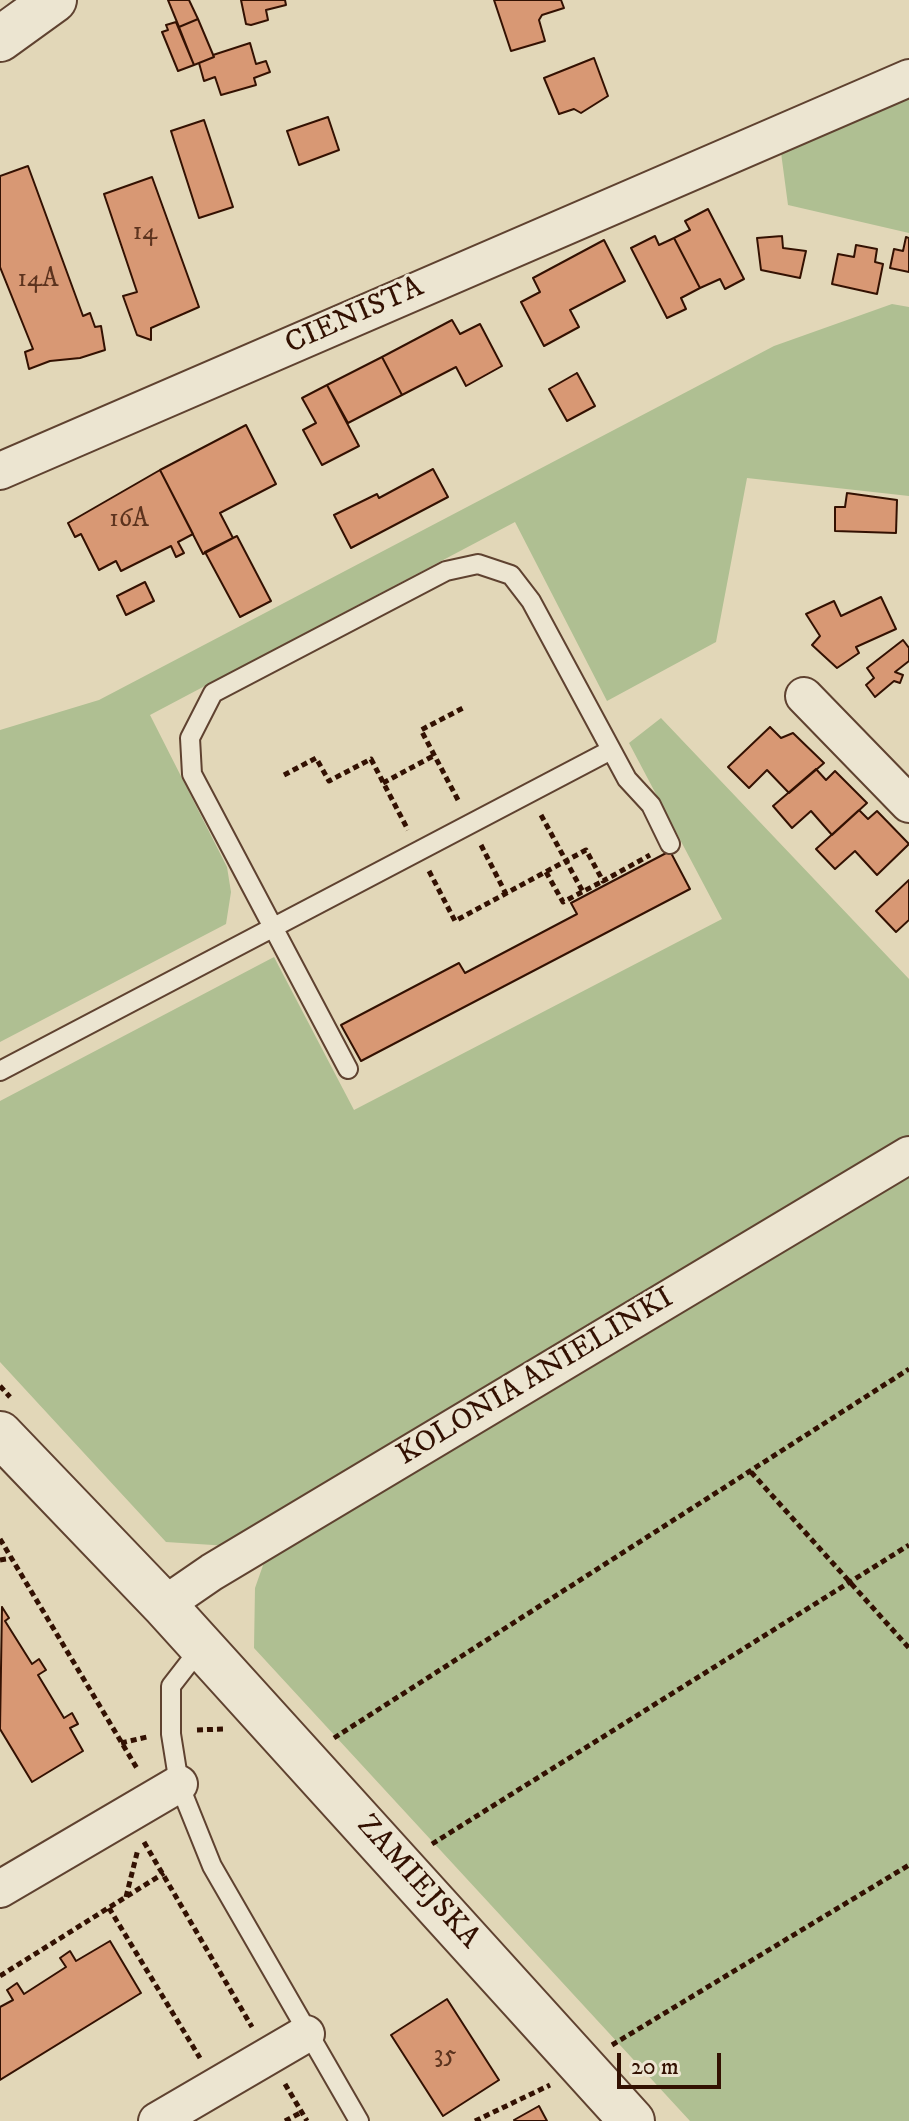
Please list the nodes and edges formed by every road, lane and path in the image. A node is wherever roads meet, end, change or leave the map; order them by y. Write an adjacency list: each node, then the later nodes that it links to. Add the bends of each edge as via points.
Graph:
1 (54, 0): 2 (street)
2 (0, 39)
3 (909, 78): 4 (street, CIENISTA)
4 (0, 471)
5 (804, 696): 11 (street)
6 (465, 707): 8 (path, via 421,730)
7 (611, 750): 10 (lane); 13 (lane, via 627,779 651,805); 18 (lane, via 531,601 511,575 478,564 446,571 213,693 190,738 192,774)
8 (435, 755): 9 (path); 12 (path)
9 (383, 783)
10 (529, 792): 12 (lane); 16 (path)
11 (909, 804)
12 (470, 823): 17 (path); 18 (lane)
13 (670, 844)
14 (546, 872): 16 (path, via 563,902)
15 (603, 881): 16 (path)
16 (583, 892)
17 (506, 894)
18 (271, 926): 19 (lane); 20 (lane)
19 (348, 1069)
20 (0, 1071)
21 (909, 1155): 30 (street, KOLONIA ANIELINKI)
22 (909, 1369): 24 (path)
23 (5, 1447): 30 (street, ZAMIEJSKA)
24 (751, 1472): 29 (path); 35 (path)
25 (0, 1539): 27 (path)
26 (909, 1545): 29 (path)
27 (12, 1558): 28 (path); 37 (path)
28 (0, 1560)
29 (851, 1582): 32 (path); 40 (path)
30 (164, 1605): 31 (street, ZAMIEJSKA)
31 (202, 1646): 38 (lane, via 171,1686); 49 (street, ZAMIEJSKA)
32 (909, 1648)
33 (229, 1729): 34 (path)
34 (195, 1730)
35 (336, 1736)
36 (148, 1737): 37 (path)
37 (121, 1743): 38 (path)
38 (168, 1791): 42 (street); 46 (lane)
39 (141, 1836): 43 (path)
40 (435, 1842)
41 (909, 1865): 47 (path)
42 (0, 1889)
43 (126, 1897): 44 (path); 48 (path, via 164,1873)
44 (109, 1908): 45 (path); 50 (path)
45 (0, 1976)
46 (306, 2034): 48 (street); 55 (lane)
47 (618, 2042)
48 (269, 2056): 50 (street); 51 (path)
49 (582, 2064): 56 (path); 57 (street, ZAMIEJSKA)
50 (217, 2086): 52 (street)
51 (302, 2112): 53 (path); 54 (path)
52 (157, 2121)
53 (285, 2121)
54 (307, 2121)
55 (359, 2121)
56 (475, 2121)
57 (632, 2121)

